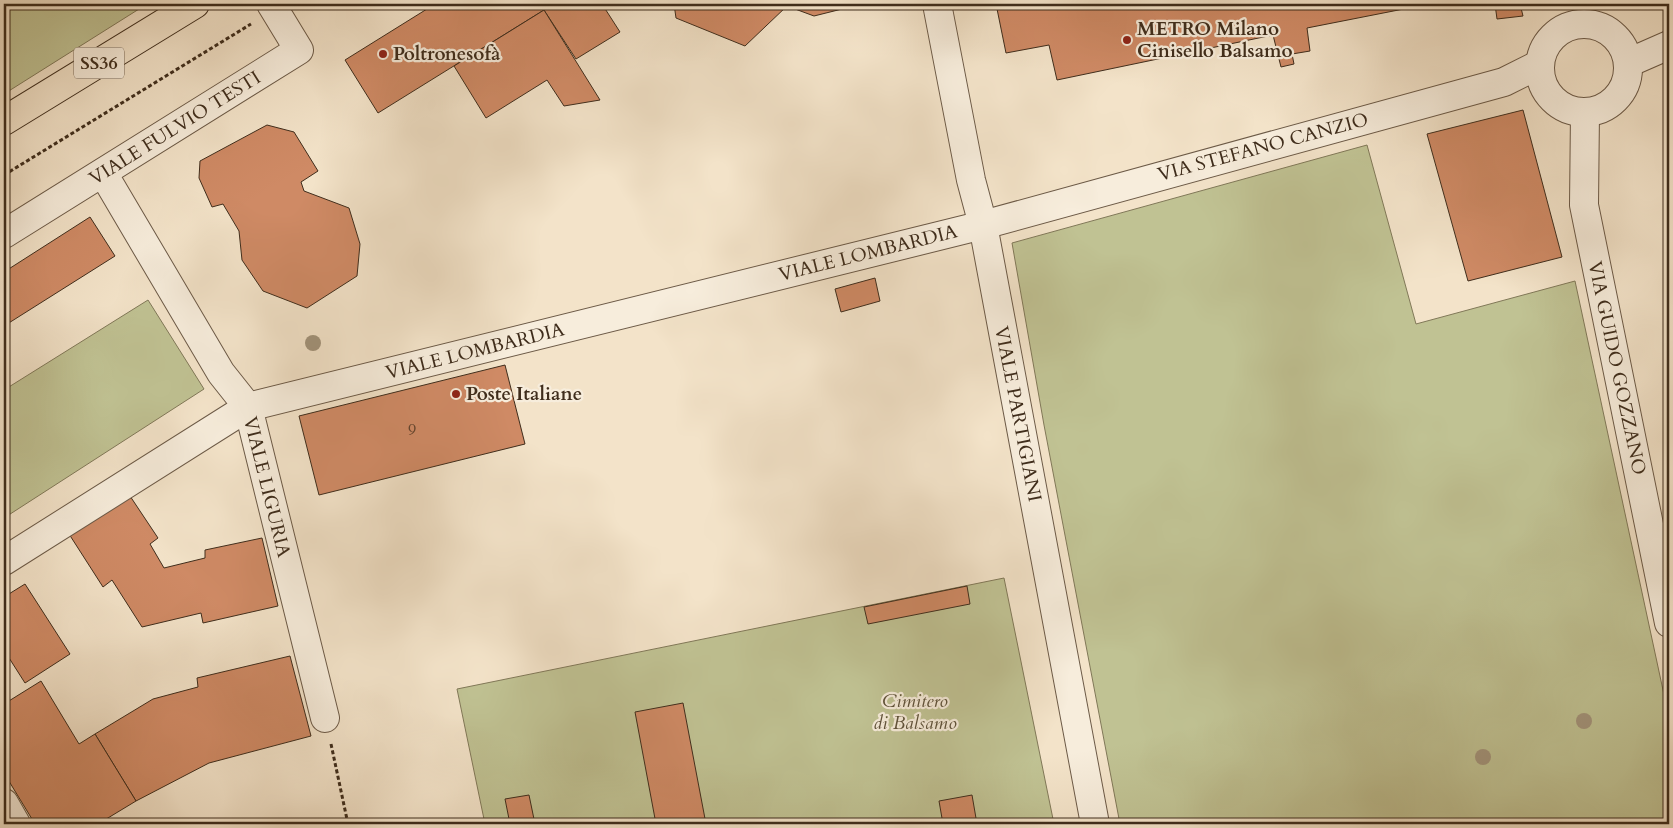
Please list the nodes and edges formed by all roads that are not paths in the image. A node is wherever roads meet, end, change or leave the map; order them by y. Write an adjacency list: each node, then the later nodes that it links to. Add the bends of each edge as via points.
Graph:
1 (195, 4): 9 (highway, SS36)
2 (937, 4): 11 (street, VIALE PARTIGIANI, via 971,180)
3 (273, 7): 10 (street, VIALE FULVIO TESTI, via 299,50)
4 (1573, 14): 6 (street, via 1616,36); 7 (street, via 1551,39)
5 (1669, 45): 6 (street)
6 (1628, 63): 8 (street, via 1628,77 1622,91 1612,102)
7 (1540, 64): 8 (street, via 1547,92 1570,110); 11 (street, VIA STEFANO CANZIO, via 1504,82)
8 (1585, 112): 15 (street, VIA GUIDO GOZZANO, via 1584,205)
9 (4, 121)
10 (103, 172): 12 (street, VIALE FULVIO TESTI); 13 (street, VIALE LIGURIA, via 221,373)
11 (983, 225): 13 (street, VIALE LOMBARDIA); 19 (street, VIALE PARTIGIANI)
12 (4, 234)
13 (248, 407): 14 (street, VIALE LOMBARDIA); 16 (street, VIALE LIGURIA)
14 (4, 561)
15 (1669, 623)
16 (326, 718)
17 (4, 802): 18 (street)
18 (16, 824)
19 (1095, 824)

